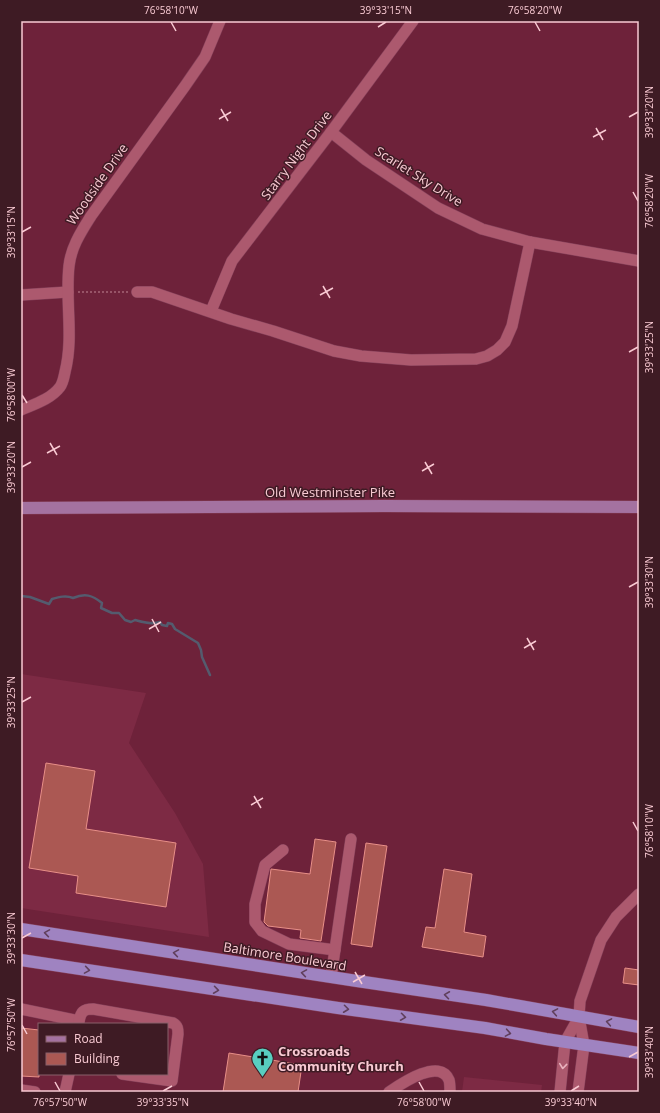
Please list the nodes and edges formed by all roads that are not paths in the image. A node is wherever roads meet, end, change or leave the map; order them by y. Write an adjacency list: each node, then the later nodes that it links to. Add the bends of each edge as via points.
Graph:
1 (220, 21): 6 (street, Woodside Drive, via 205,57 78,236 69,266)
2 (413, 21): 3 (street, Starry Night Drive)
3 (331, 132): 4 (street, Scarlet Sky Drive, via 366,160 438,208 482,229); 9 (street, Starry Night Drive, via 232,261)
4 (530, 242): 5 (street, Scarlet Sky Drive); 9 (street, via 512,326 505,342 487,356 476,359 411,360 361,356 334,351)
5 (639, 262)
6 (68, 292): 8 (street); 10 (street, Woodside Drive, via 69,355 60,387 48,398)
7 (137, 292): 9 (street, via 152,292)
8 (21, 294)
9 (210, 311)
10 (21, 410)
11 (639, 507): 12 (main road, Old Westminster Pike)
12 (21, 508)
13 (351, 839): 17 (street)
14 (284, 850): 17 (street, via 265,865 255,904 255,922 262,931 289,944)
15 (639, 894): 21 (street, via 616,917 601,940 580,1001)
16 (21, 929): 19 (highway, Baltimore Boulevard, one-way to 16)
17 (334, 950): 19 (street)
18 (21, 960): 25 (highway, one-way to 25)
19 (331, 977): 21 (highway, Baltimore Boulevard, one-way to 19)
20 (21, 1009): 23 (street)
21 (579, 1017): 24 (highway, Baltimore Boulevard, one-way to 21); 25 (street); 26 (street)
22 (129, 1020): 23 (street, via 88,1009 81,1013); 29 (street, via 174,1023 178,1028 172,1080)
23 (79, 1022)
24 (639, 1027)
25 (565, 1042): 26 (highway); 35 (street, one-way to 35)
26 (584, 1045): 27 (highway); 36 (street)
27 (639, 1053)
28 (69, 1075): 32 (street)
29 (130, 1075)
30 (21, 1090): 31 (street)
31 (35, 1092)
32 (65, 1092)
33 (390, 1092): 34 (street, via 414,1077 435,1071 447,1076)
34 (450, 1092)
35 (560, 1092)
36 (578, 1092)

